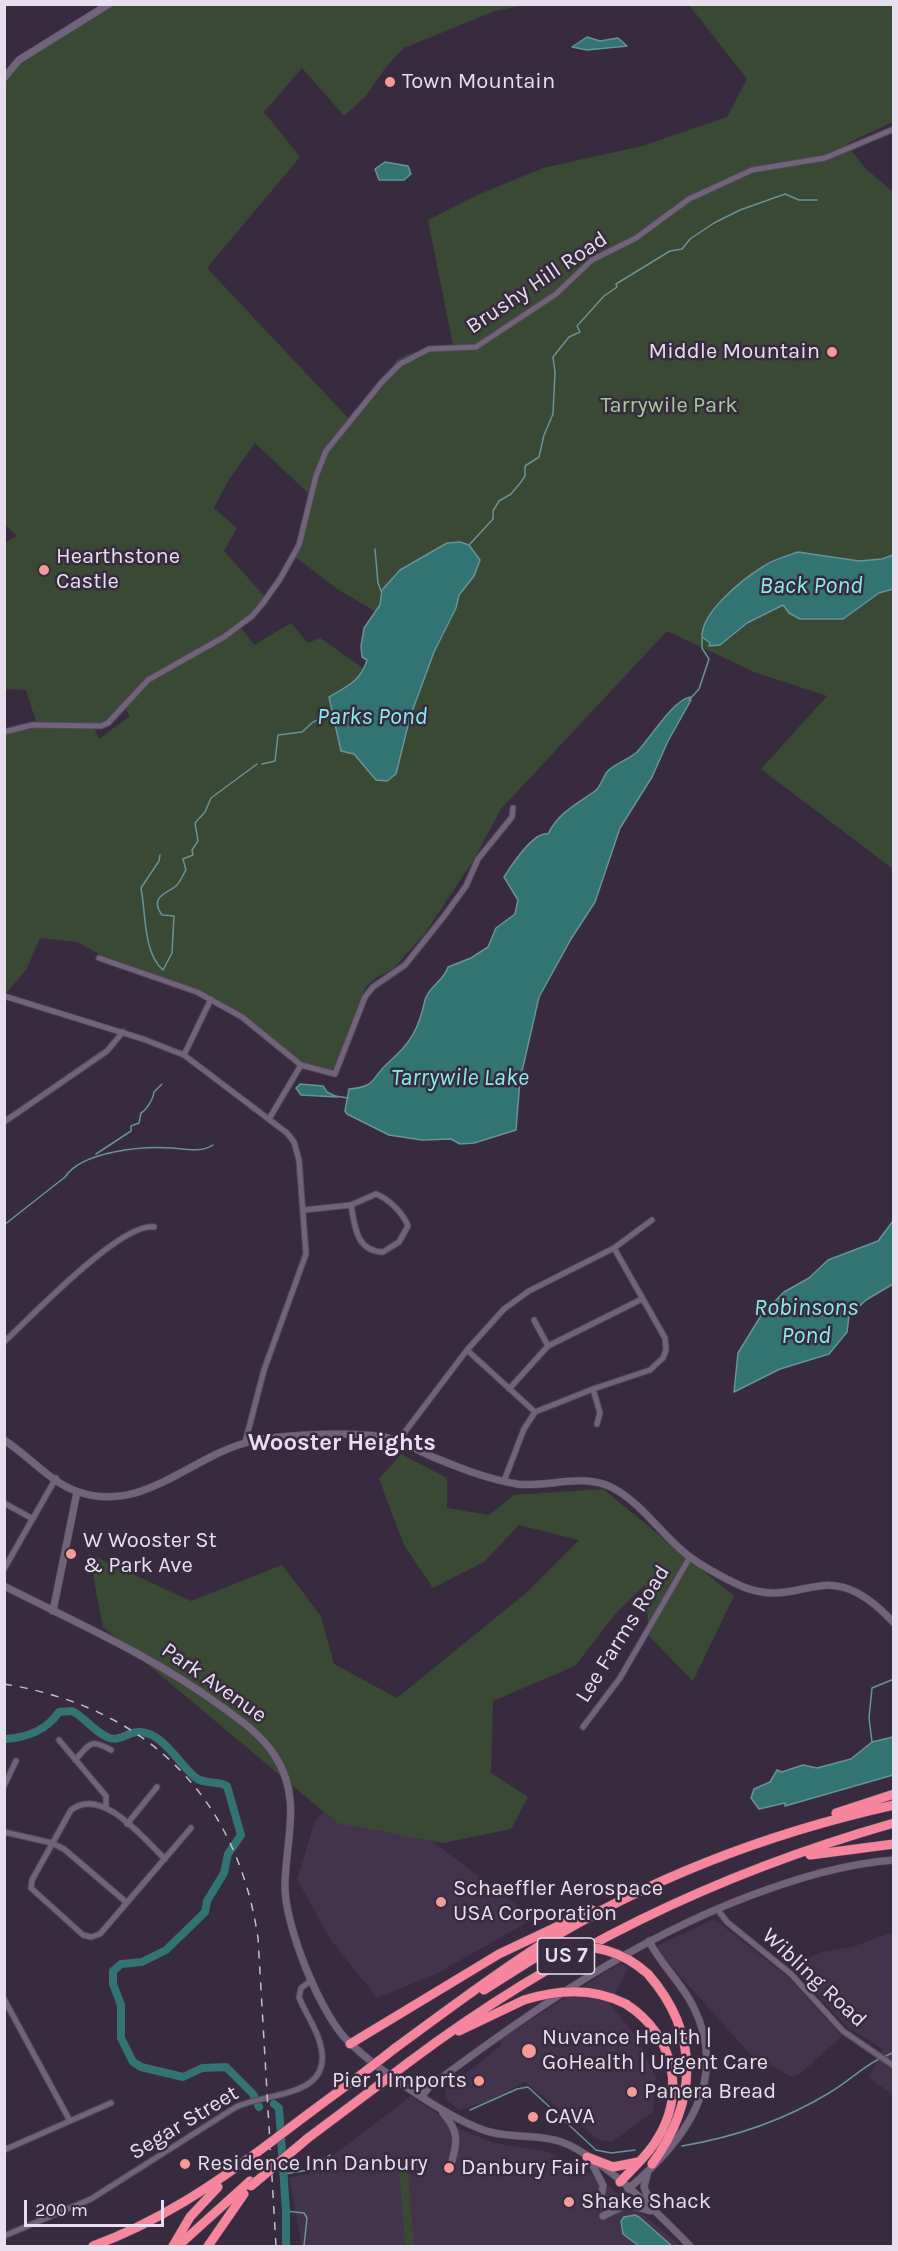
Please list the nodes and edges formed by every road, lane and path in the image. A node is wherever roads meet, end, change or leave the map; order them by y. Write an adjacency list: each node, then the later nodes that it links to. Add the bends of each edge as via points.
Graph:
1 (109, 4): 2 (main road, via 19,60)
2 (4, 78)
3 (894, 129): 4 (street, Brushy Hill Road, via 825,158 747,171 682,203 636,238 592,260 556,294 476,347 429,350 405,360 326,451 293,559 252,616 224,637 147,680 108,723 32,725)
4 (4, 732)
5 (513, 808): 11 (street, via 512,817 478,859 445,915 405,965 365,997 335,1074)
6 (99, 958): 8 (street, via 176,982)
7 (5, 996): 9 (street)
8 (211, 999): 10 (street); 11 (street, via 242,1017)
9 (123, 1032): 10 (street); 13 (street, via 107,1051)
10 (184, 1055): 12 (street)
11 (301, 1065): 12 (street)
12 (268, 1119): 15 (street, via 287,1133 298,1151)
13 (4, 1122)
14 (351, 1205): 14 (street, via 359,1240 366,1248 383,1251 399,1242 408,1226 376,1194); 15 (street)
15 (304, 1209): 30 (street, via 306,1240 302,1268 264,1370)
16 (652, 1220): 18 (street)
17 (154, 1227): 21 (street, via 129,1233 108,1247)
18 (614, 1248): 19 (street); 23 (street, via 516,1299)
19 (642, 1299): 22 (street); 25 (street, via 664,1338 663,1358 650,1370)
20 (534, 1320): 22 (street)
21 (4, 1342)
22 (548, 1346): 24 (street)
23 (467, 1350): 24 (street); 29 (street)
24 (509, 1389): 26 (street)
25 (592, 1389): 26 (street); 27 (street, via 600,1413)
26 (535, 1412): 32 (street, via 524,1429)
27 (597, 1424)
28 (4, 1440): 31 (main road)
29 (398, 1441): 30 (main road, via 350,1435); 32 (main road, via 454,1466)
30 (245, 1443): 33 (main road, via 132,1496 108,1498)
31 (56, 1478): 33 (main road); 35 (street)
32 (504, 1481): 36 (main road, via 534,1485 600,1482 638,1506)
33 (77, 1492): 39 (main road)
34 (4, 1503): 35 (street)
35 (33, 1519): 37 (street)
36 (690, 1557): 40 (main road, via 757,1591 829,1584 852,1589); 41 (street, Lee Farms Road, via 620,1678)
37 (4, 1569)
38 (4, 1586): 39 (main road, Park Avenue)
39 (53, 1611): 65 (main road, Park Avenue, via 178,1675 247,1725 277,1758 292,1804 286,1903)
40 (894, 1623)
41 (583, 1727)
42 (59, 1740): 44 (street)
43 (111, 1750): 44 (street, via 92,1743)
44 (75, 1760): 50 (street, via 106,1796)
45 (16, 1761): 46 (street)
46 (4, 1786)
47 (157, 1787): 52 (street)
48 (894, 1794): 57 (highway, via 807,1822)
49 (894, 1805): 57 (highway, US 7)
50 (106, 1806): 52 (street); 55 (street, via 78,1804)
51 (894, 1823): 61 (highway, US 7)
52 (127, 1824): 58 (street)
53 (191, 1828): 58 (street)
54 (4, 1832): 55 (street)
55 (52, 1844): 62 (street); 62 (street, via 31,1888 83,1935 100,1934)
56 (894, 1844): 61 (highway, via 814,1854)
57 (752, 1845): 60 (highway, US 7)
58 (165, 1858): 62 (street)
59 (894, 1860): 63 (main road, via 819,1873)
60 (688, 1869): 67 (highway, via 510,1948); 68 (highway, US 7, via 540,1946)
61 (739, 1878): 69 (highway, US 7, via 644,1917 569,1955 482,2008)
62 (126, 1902)
63 (717, 1909): 64 (main road); 70 (street, Wibling Road, via 791,1974 843,2031)
64 (649, 1941): 71 (main road, via 552,1997); 80 (main road, via 693,2007 703,2033 706,2058 704,2085 696,2110 683,2132)
65 (312, 1980): 67 (main road, Park Avenue, via 332,2021); 86 (street, Segar Street, via 301,1988 299,1997 321,2046 322,2059 308,2084 296,2091 248,2102 213,2120 91,2199)
66 (4, 1999): 74 (street)
67 (350, 2044): 71 (main road, Park Avenue)
68 (394, 2049): 78 (highway, US 7, bridge); 80 (highway, bridge, via 524,1965 559,1949 589,1946 607,1950 648,1974 676,2015 684,2037 688,2071 679,2117)
69 (409, 2062): 79 (highway, bridge, via 475,2022 524,2000 574,1991 602,1994 626,2004 657,2032 667,2051 674,2082 666,2123); 81 (highway, US 7, bridge)
70 (894, 2066)
71 (422, 2096): 73 (main road, Park Avenue)
72 (111, 2103): 74 (street)
73 (438, 2107): 76 (main road, Park Avenue, via 486,2131 559,2142); 77 (main road, via 457,2134)
74 (70, 2121): 75 (street)
75 (4, 2150)
76 (587, 2157): 79 (highway, via 613,2167); 82 (main road, Park Avenue); 83 (main road, via 602,2180)
77 (452, 2161)
78 (246, 2162): 87 (highway, via 172,2210); 88 (highway, via 200,2205)
79 (638, 2162): 82 (highway)
80 (652, 2164): 82 (main road); 84 (main road, via 644,2183)
81 (250, 2184): 89 (highway); 90 (highway)
82 (624, 2186): 84 (main road, Park Avenue)
83 (600, 2205)
84 (655, 2212): 85 (main road, via 627,2204); 91 (main road, Park Avenue)
85 (603, 2216)
86 (4, 2236)
87 (93, 2247)
88 (173, 2247)
89 (178, 2247)
90 (208, 2247)
91 (690, 2247)

